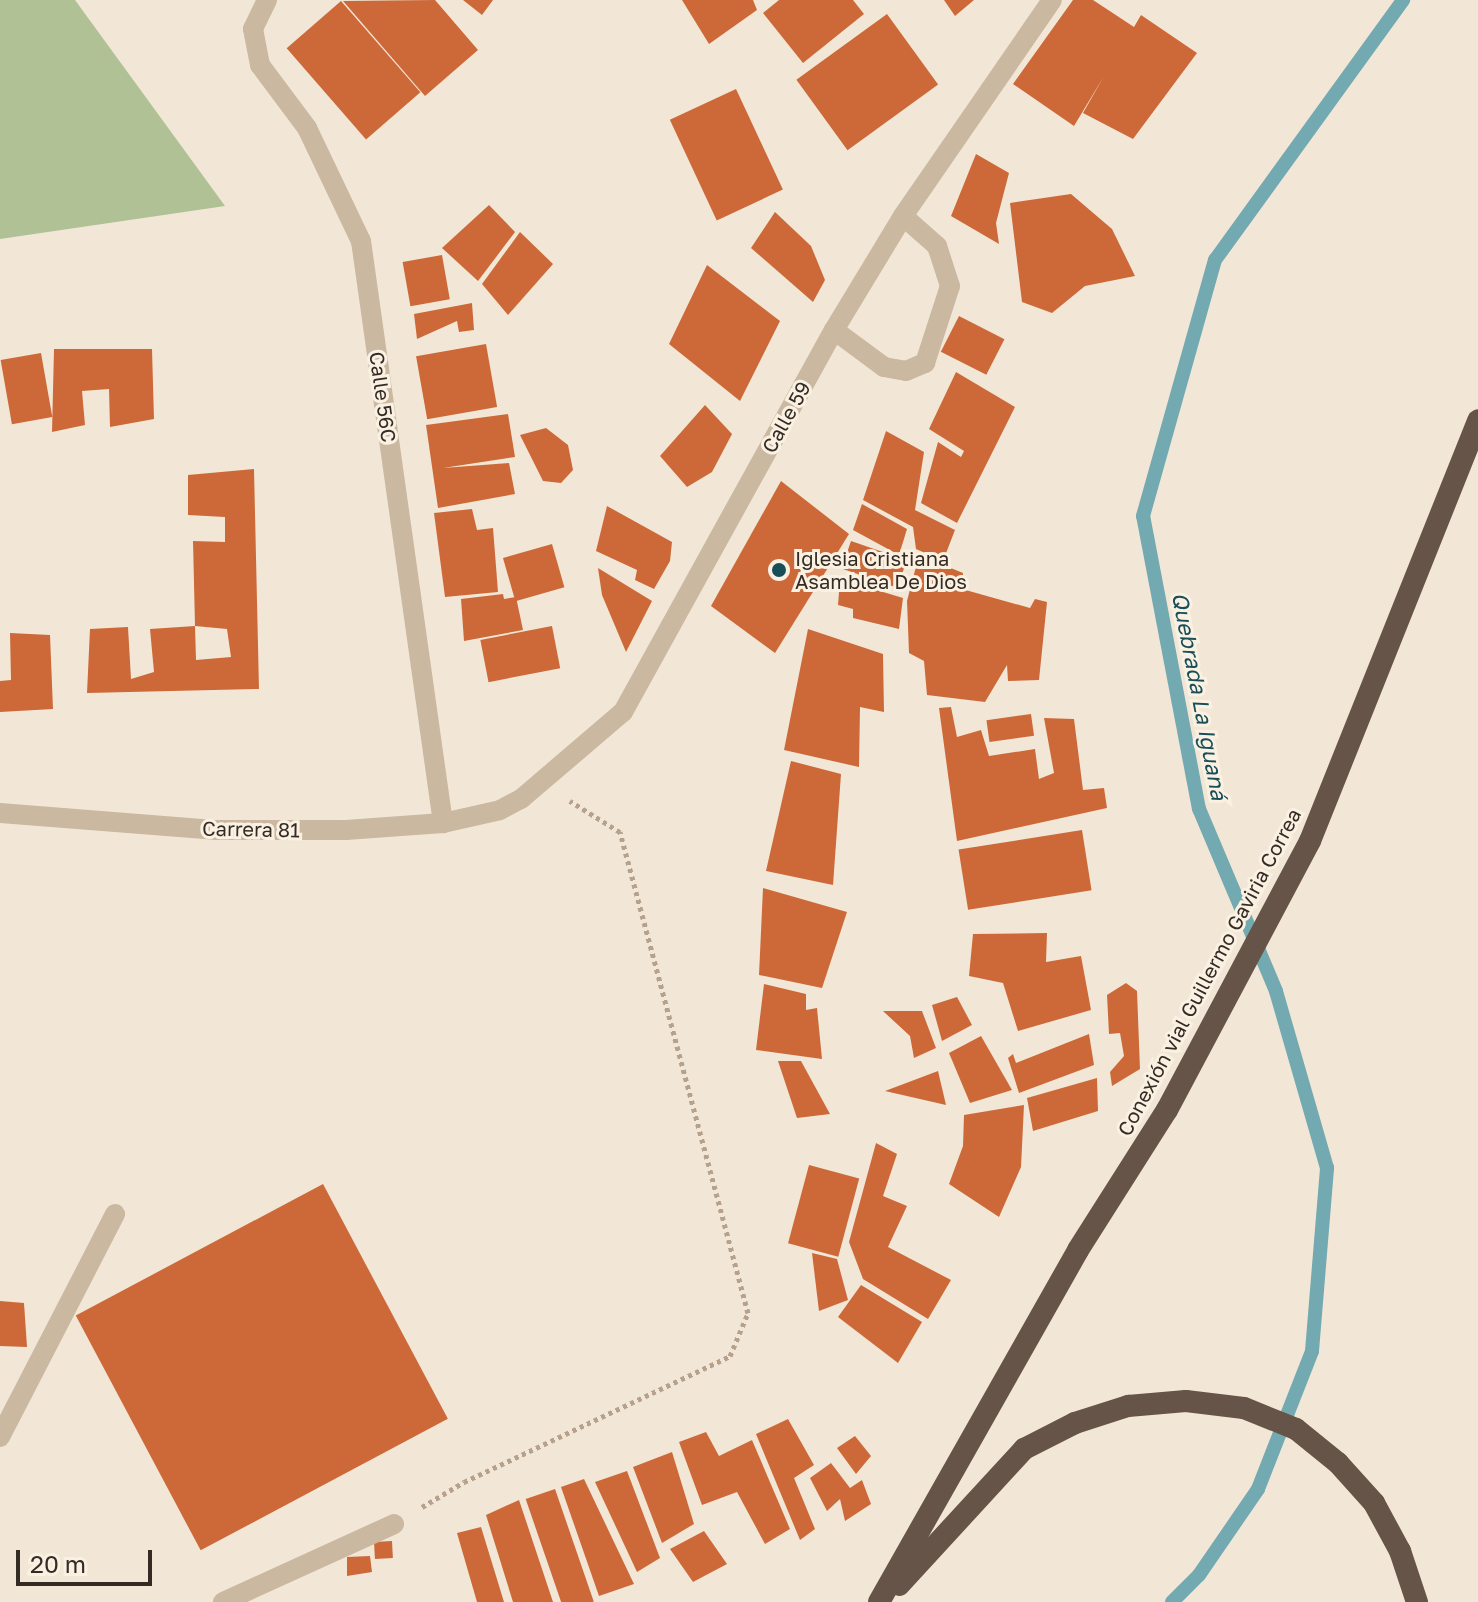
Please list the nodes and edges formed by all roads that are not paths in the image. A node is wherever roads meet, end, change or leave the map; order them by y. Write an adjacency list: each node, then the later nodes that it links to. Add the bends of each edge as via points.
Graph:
1 (267, 0): 8 (street, Calle 56C, via 253,29 260,65 307,128 361,241)
2 (1052, 0): 3 (street, Calle 59)
3 (903, 216): 4 (street, Calle 59); 4 (street, via 937,246 950,286 925,363 906,371 884,367)
4 (834, 330): 6 (street, Calle 59, via 623,712)
5 (1478, 420): 14 (highway, Conexión vial Guillermo Gaviria Correa, via 1310,841 1167,1110 1078,1250)
6 (500, 810): 8 (street, Carrera 81)
7 (0, 813): 8 (street, Carrera 81, via 217,830)
8 (443, 823)
9 (115, 1214): 10 (street)
10 (0, 1437)
11 (394, 1524): 12 (street)
12 (252, 1596): 13 (street)
13 (223, 1602)
14 (881, 1602): 15 (highway, via 1024,1449 1075,1423 1128,1406 1186,1401 1244,1408 1296,1429 1347,1473 1380,1515)
15 (1417, 1602)

